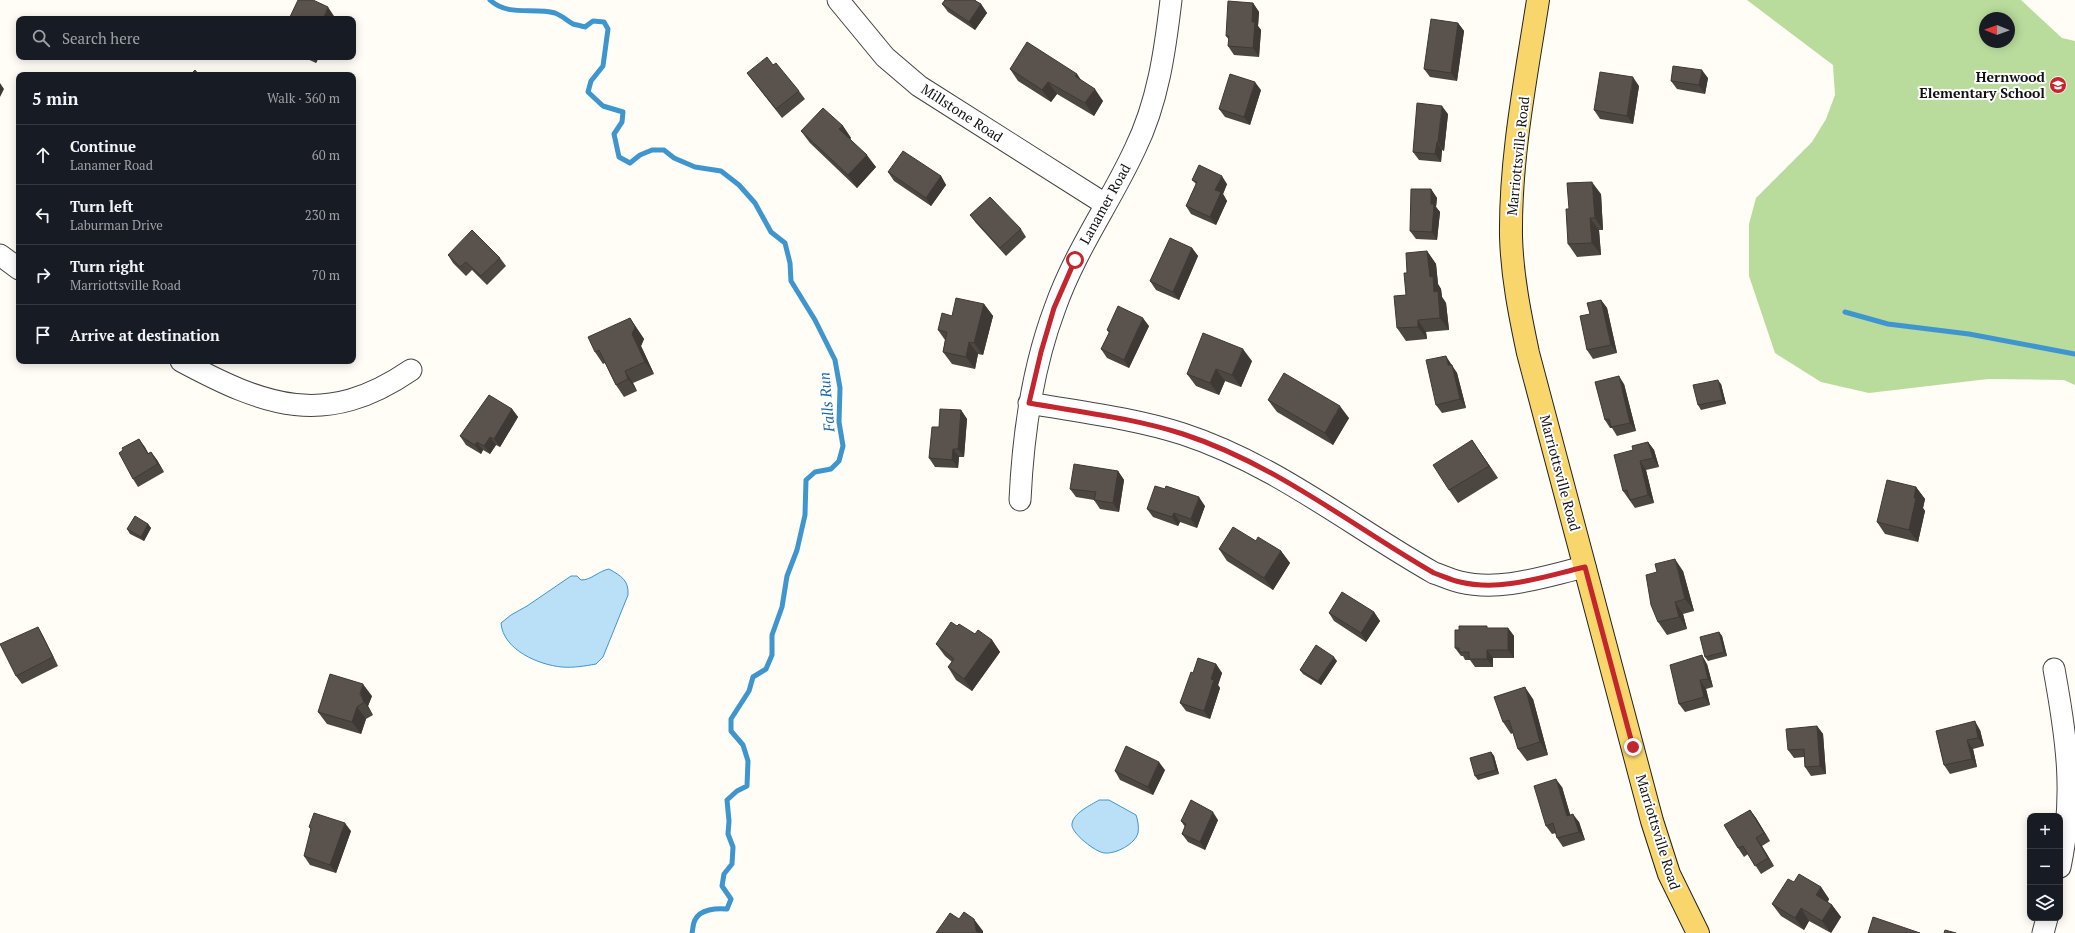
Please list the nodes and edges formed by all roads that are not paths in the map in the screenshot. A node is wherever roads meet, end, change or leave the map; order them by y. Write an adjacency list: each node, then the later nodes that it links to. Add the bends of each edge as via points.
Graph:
1 (838, 0): 4 (street, Millstone Road, via 885,57 919,86)
2 (1171, 0): 4 (street, Lanamer Road, via 1164,58 1152,106 1136,149)
3 (1538, 0): 11 (main road, Marriottsville Road, via 1515,160 1511,214 1513,260 1518,306 1528,353)
4 (1104, 204): 9 (street, Lanamer Road, via 1054,308)
5 (0, 256): 6 (street)
6 (16, 267)
7 (187, 364): 8 (street, via 264,400 312,406 367,395 389,385)
8 (411, 370)
9 (1029, 403): 10 (street, Lanamer Road, via 1022,454); 11 (street, via 1135,421 1183,434 1220,448 1288,482 1434,573 1461,582 1491,585 1519,582)
10 (1020, 500)
11 (1585, 567): 15 (main road, Marriottsville Road, via 1661,850 1678,896)
12 (2054, 670): 13 (street, via 2069,761 2070,794)
13 (2063, 849)
14 (2046, 921): 16 (street)
15 (1698, 933)
16 (2043, 933)

